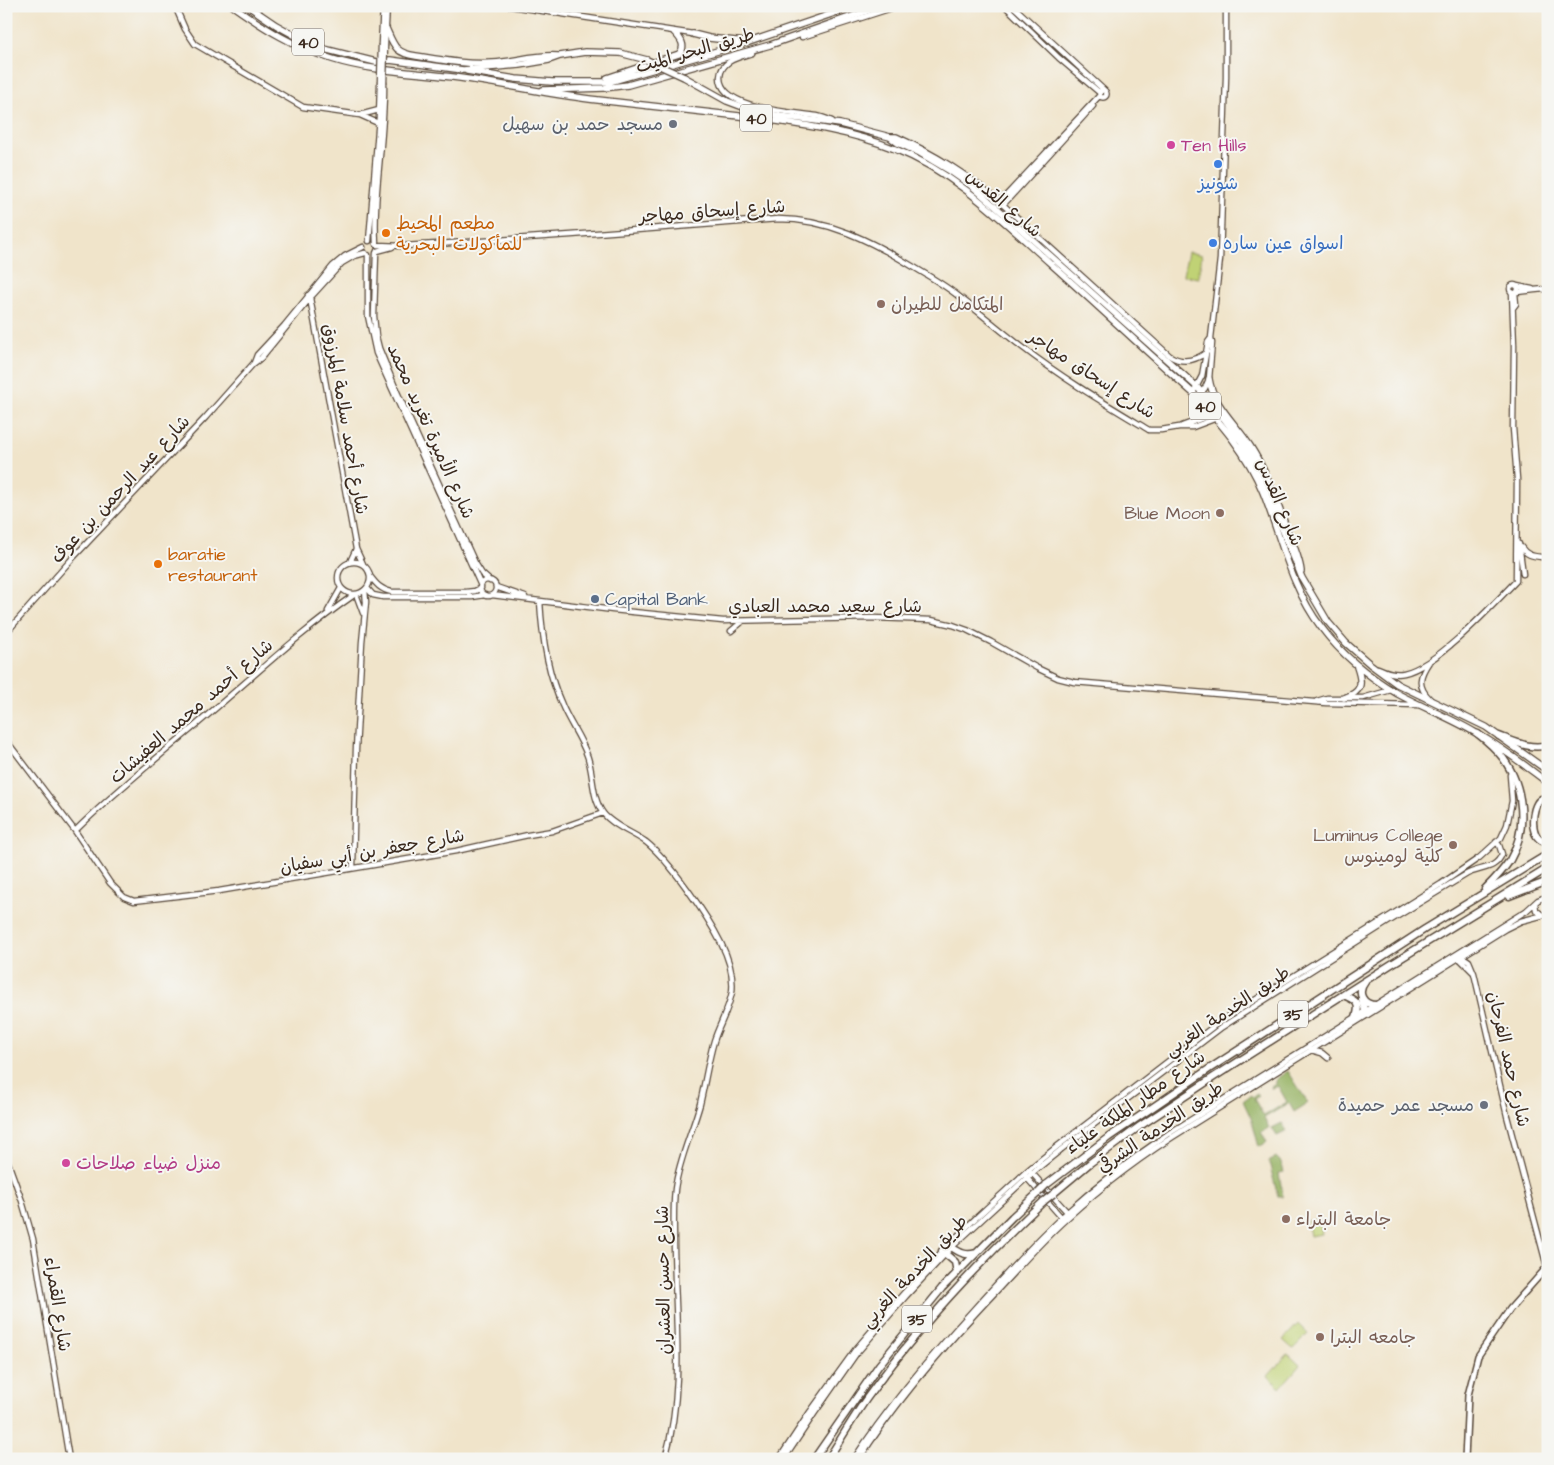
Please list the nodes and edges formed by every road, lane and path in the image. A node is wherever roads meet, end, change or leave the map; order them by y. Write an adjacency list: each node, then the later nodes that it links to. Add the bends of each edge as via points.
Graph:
1 (175, 6): 27 (street, via 191,39 222,60 303,107)
2 (233, 6): 24 (main road, 40, via 290,42 332,59 371,68)
3 (248, 6): 21 (main road, 40, via 286,31 324,49 376,62 390,60)
4 (383, 6): 17 (street)
5 (387, 6): 13 (street)
6 (510, 6): 14 (street)
7 (855, 6): 16 (main road)
8 (881, 6): 20 (main road, طريق البحر الميت, via 827,26)
9 (898, 6): 29 (street, via 734,58 724,66 720,77 724,88 738,100 767,109 819,116)
10 (1005, 6): 25 (street)
11 (1013, 6): 25 (street)
12 (1226, 6): 40 (street, via 1220,259)
13 (386, 28): 17 (street); 18 (main road, via 396,49 402,53 452,62 485,64 545,55)
14 (674, 32): 15 (street); 22 (main road, via 683,44 682,51 676,56)
15 (692, 34): 16 (main road)
16 (749, 42): 19 (main road)
17 (383, 44): 23 (street, bridge)
18 (560, 56): 21 (main road, 40, via 520,65); 29 (main road, 40, bridge, via 586,52 631,55 751,110)
19 (694, 57): 20 (main road); 22 (main road, via 617,80)
20 (689, 67): 24 (main road, طريق البحر الميت, via 628,85)
21 (462, 70): 22 (main road, via 552,82)
22 (598, 81)
23 (382, 83): 26 (street); 34 (street, via 385,109 378,180)
24 (536, 90): 31 (main road, 40, via 833,130)
25 (1101, 94): 32 (street)
26 (379, 110): 27 (street); 28 (street)
27 (360, 115): 28 (street)
28 (378, 124): 33 (street)
29 (840, 124): 30 (main road, 40)
30 (890, 137): 31 (main road, 40); 32 (main road, via 943,161)
31 (918, 155): 43 (main road, شارع القدس / 40, via 980,200)
32 (1002, 204): 41 (street, via 1170,356 1187,361)
33 (369, 241): 34 (street); 36 (street, via 365,243)
34 (377, 244): 35 (street, شارع إسحاق مهاجر); 37 (street)
35 (396, 246): 37 (street, شارع إسحاق مهاجر); 46 (street, شارع إسحاق مهاجر, via 778,219 808,220 862,238 932,279 1060,375 1149,430)
36 (365, 252): 37 (street, via 372,256); 39 (street, شارع عبد الرحمن بن عوف, via 342,263); 57 (street, شارع الأميرة تغريد محمد, via 368,316 376,353)
37 (377, 252): 56 (street, شارع الأميرة تغريد محمد, via 374,316 379,348 475,562)
38 (1548, 290): 47 (street, via 1515,291 1513,428)
39 (309, 297): 49 (street, شارع أحمد سلامة المرزوق); 72 (street, شارع عبد الرحمن بن عوف, via 261,358)
40 (1211, 338): 41 (street); 42 (street)
41 (1207, 352): 43 (street)
42 (1209, 378): 43 (street, via 1207,386); 55 (main road, via 1215,398 1250,445 1262,468 1296,551)
43 (1197, 393): 44 (main road, شارع القدس / 40); 55 (main road, شارع القدس / 40, via 1231,427 1254,462)
44 (1209, 410): 45 (main road, شارع القدس / 40); 46 (street, شارع إسحاق مهاجر, via 1204,418)
45 (1217, 418): 46 (street, شارع إسحاق مهاجر, via 1193,427); 69 (main road, شارع القدس / 40, via 1254,472 1297,585)
46 (1179, 427)
47 (1518, 538): 48 (street); 73 (street, via 1516,581)
48 (1520, 546): 50 (street, via 1526,553); 53 (street)
49 (356, 549): 51 (street); 52 (street, شارع أحمد سلامة المرزوق)
50 (1541, 557)
51 (350, 562): 52 (street); 59 (street, via 338,573)
52 (363, 564): 54 (street)
53 (1524, 574)
54 (370, 576): 57 (street, via 379,587 392,592 466,592); 60 (street)
55 (1302, 578): 66 (main road, شارع القدس / 40)
56 (490, 581): 57 (street); 58 (street)
57 (481, 587): 62 (street)
58 (496, 587): 63 (street); 64 (street, شارع سعيد محمد العبادي)
59 (341, 588): 61 (street, via 348,594); 67 (street, شارع أحمد محمد العفيشات)
60 (366, 589): 61 (street); 62 (street, via 373,595 389,598 472,598); 68 (street)
61 (355, 594): 67 (street, شارع أحمد محمد العفيشات); 68 (street)
62 (484, 595): 63 (street)
63 (492, 595): 64 (street, شارع سعيد محمد العبادي)
64 (531, 599): 65 (street, شارع سعيد محمد العبادي)
65 (540, 601): 70 (street, شارع سعيد محمد العبادي); 90 (street, via 541,623 554,686 587,754 595,794)
66 (1322, 613): 69 (main road); 74 (main road, شارع القدس / 40, via 1346,643)
67 (326, 614): 91 (street, شارع أحمد محمد العفيشات)
68 (364, 617): 95 (street, via 356,749)
69 (1315, 619): 75 (main road, شارع القدس / 40)
70 (742, 621): 71 (street); 79 (street, شارع سعيد محمد العبادي, via 926,619 967,630 1066,681)
71 (731, 632)
72 (6, 633)
73 (1432, 659): 74 (street, via 1401,673); 80 (street, via 1422,672 1420,681 1424,693)
74 (1370, 664): 76 (main road, شارع القدس / 40)
75 (1356, 665): 77 (main road, شارع القدس / 40); 78 (main road, via 1360,687)
76 (1397, 684): 77 (main road); 80 (main road, شارع القدس / 40)
77 (1391, 690): 78 (street, شارع سعيد محمد العبادي, via 1363,698); 81 (main road, شارع القدس / 40)
78 (1344, 698): 79 (street, شارع سعيد محمد العبادي)
79 (1315, 702): 81 (street, شارع سعيد محمد العبادي)
80 (1437, 704): 83 (main road, شارع القدس / 40)
81 (1420, 705): 82 (main road, شارع القدس / 40)
82 (1478, 734): 86 (highway); 88 (main road, شارع القدس / 40)
83 (1499, 736): 85 (highway, via 1534,747); 87 (main road, شارع القدس / 40)
84 (6, 740): 91 (street)
85 (1548, 745)
86 (1508, 766): 92 (street, طريق الخدمة الغربي, via 1512,785 1511,809 1501,838); 100 (highway, via 1520,796 1522,818 1518,839 1510,860)
87 (1548, 770)
88 (1548, 782)
89 (1548, 797): 93 (highway, via 1537,803 1533,824 1536,837 1541,842)
90 (603, 813): 95 (street, شارع جعفر بن أبي سفيان, via 552,831 456,851); 125 (street, شارع حسن العشران, via 647,843 664,860 721,943 731,978 732,993 712,1047 700,1104 685,1146 675,1190 678,1375 675,1411)
91 (75, 831): 95 (street, شارع جعفر بن أبي سفيان, via 120,894 128,900 143,901 243,888)
92 (1496, 842): 98 (street, طريق الخدمة الغربي); 98 (street, طريق الخدمة الغربي, via 1502,854 1498,862)
93 (1548, 842)
94 (1548, 854): 100 (highway, شارع مطار الملكة علياء / 35)
95 (354, 867)
96 (1548, 868): 102 (highway, شارع مطار الملكة علياء / 35)
97 (1548, 881): 102 (highway)
98 (1440, 887): 114 (street, طريق الخدمة الغربي, via 1218,1023)
99 (1548, 896): 101 (street, طريق الخدمة الشرقي)
100 (1477, 897): 121 (highway, شارع مطار الملكة علياء / 35, bridge, via 1109,1137 1046,1186)
101 (1535, 902): 103 (street, via 1536,910); 104 (street, طريق الخدمة الشرقي)
102 (1483, 908): 105 (highway, شارع مطار الملكة علياء / 35)
103 (1545, 915): 104 (street, طريق الخدمة الشرقي, via 1516,923)
104 (1459, 956): 108 (street, طريق الخدمة الشرقي); 109 (street, طريق الخدمة الشرقي); 122 (street, شارع حمد الفرحان, via 1474,973 1507,1116)
105 (1366, 980): 106 (highway, شارع مطار الملكة علياء / 35); 107 (highway, via 1361,987)
106 (1343, 995): 110 (highway, via 1357,1003); 129 (highway, شارع مطار الملكة علياء / 35, bridge, via 1140,1126 1044,1201 952,1294 886,1372)
107 (1362, 998): 108 (highway); 109 (highway)
108 (1376, 1005): 109 (street, طريق الخدمة الشرقي)
109 (1365, 1013): 110 (street, طريق الخدمة الشرقي); 111 (street, طريق الخدمة الشرقي)
110 (1356, 1018): 117 (street, طريق الخدمة الشرقي, via 1148,1148 1121,1167)
111 (1312, 1050): 112 (street); 117 (street, طريق الخدمة الشرقي, via 1161,1144)
112 (1328, 1058)
113 (6, 1157): 124 (street, شارع القمراء, via 33,1239)
114 (1030, 1171): 115 (street, طريق الخدمة الغربي); 116 (street, طريق الخدمة الغربي); 117 (street)
115 (1023, 1174): 116 (street); 119 (street, طريق الخدمة الغربي)
116 (1027, 1178): 118 (street); 119 (street, طريق الخدمة الغربي)
117 (1068, 1214): 118 (street, طريق الخدمة الشرقي)
118 (1063, 1219): 130 (street, طريق الخدمة الشرقي, via 947,1339 903,1391); 131 (street, طريق الخدمة الشرقي, via 949,1342 890,1414)
119 (950, 1246): 120 (street, طريق الخدمة الغربي); 121 (highway, via 965,1254)
120 (944, 1252): 123 (highway, via 955,1262); 126 (street, طريق الخدمة الغربي, via 853,1352); 127 (street, طريق الخدمة الغربي, via 858,1352)
121 (977, 1252): 123 (highway, شارع مطار الملكة علياء / 35)
122 (1547, 1266): 132 (main road, via 1510,1309 1478,1356 1468,1394)
123 (957, 1273): 128 (highway, شارع مطار الملكة علياء / 35, via 879,1365)
124 (69, 1459)
125 (664, 1459)
126 (780, 1459)
127 (784, 1459)
128 (814, 1459)
129 (828, 1459)
130 (854, 1459)
131 (859, 1459)
132 (1465, 1459)

